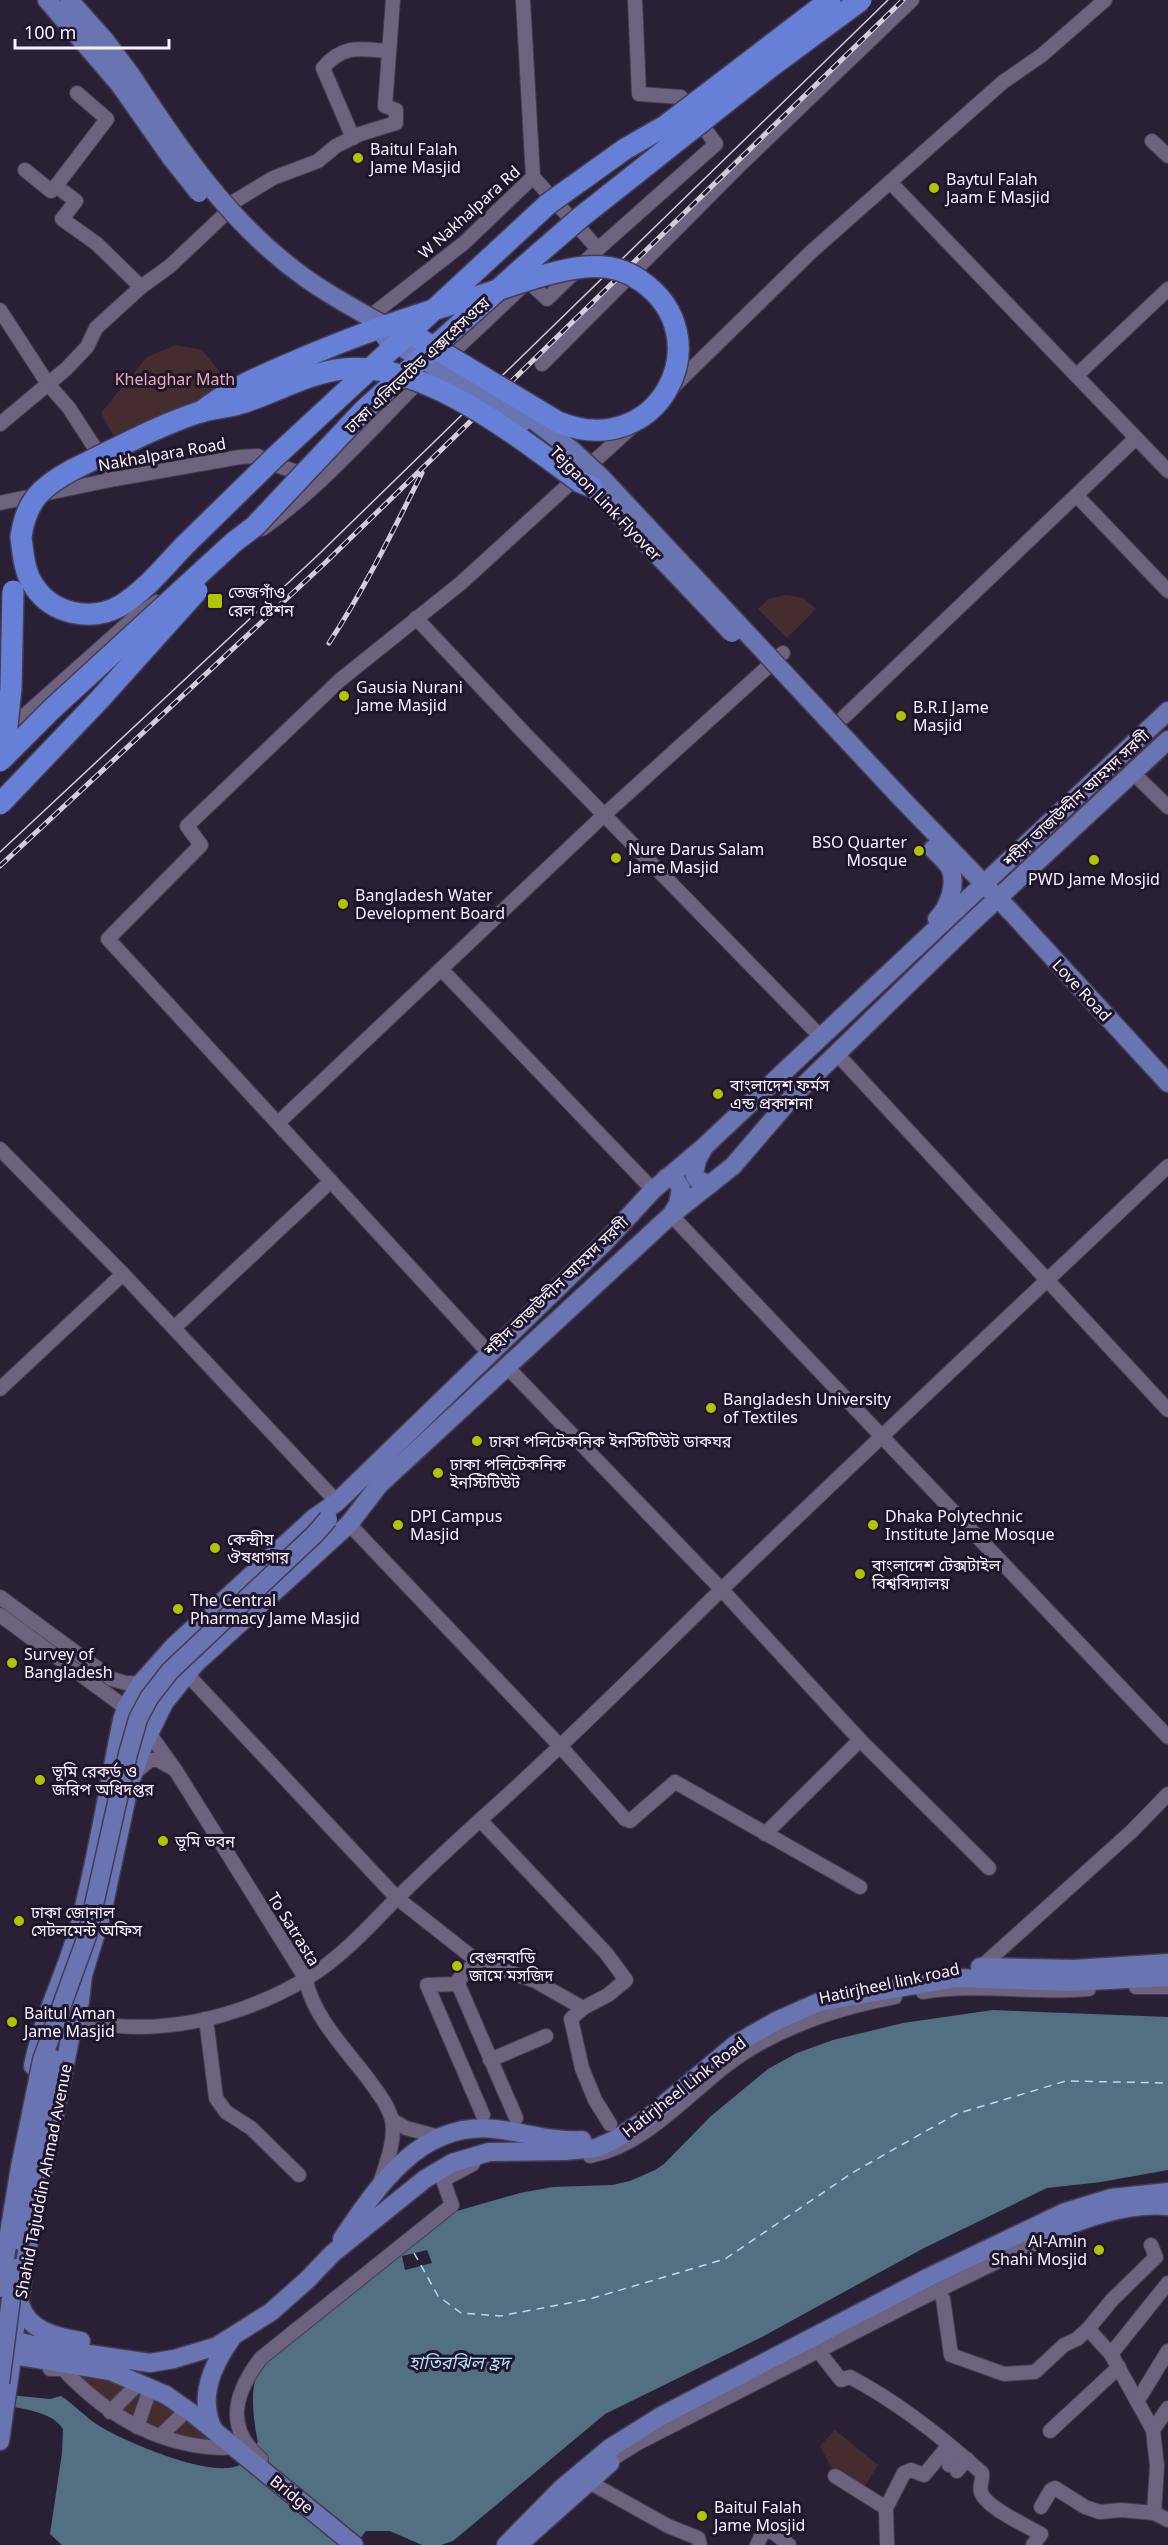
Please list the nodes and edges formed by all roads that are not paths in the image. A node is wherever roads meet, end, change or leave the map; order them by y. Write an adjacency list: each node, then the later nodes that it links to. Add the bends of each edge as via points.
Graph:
1 (47, 0): 11 (main road)
2 (69, 0): 11 (main road, via 104,39)
3 (393, 0): 10 (street)
4 (523, 0): 17 (street, W Nakhalpara Rd)
5 (635, 0): 21 (street, via 639,94 681,97 716,144)
6 (830, 0): 40 (highway, ঢাকা এলিভেটেড এক্সপ্রেসওয়ে, bridge, via 665,126 625,148 549,204 275,456 148,584 122,605 109,611 77,613 54,606 33,585)
7 (861, 0): 39 (highway, ঢাকা এলিভেটেড এক্সপ্রেসওয়ে, bridge, via 537,255 365,409)
8 (912, 0): 27 (street, via 740,165)
9 (1105, 0): 18 (street, via 1003,82)
10 (388, 51): 13 (street, via 385,106 396,110 396,123); 13 (street, via 353,49 333,56 323,68)
11 (126, 80): 25 (main road, Tejgaon Link Flyover, bridge, via 242,223 303,277); 36 (main road, Tejgaon Link Flyover, bridge, via 172,159 254,250 324,303 509,413 551,446)
12 (77, 93): 19 (street, via 107,119)
13 (353, 138): 20 (street, via 318,161 273,178 235,201)
14 (1152, 141): 15 (street)
15 (1168, 156)
16 (25, 170): 19 (street, via 51,191)
17 (533, 177): 21 (street); 25 (street, W Nakhalpara Rd, via 464,243)
18 (890, 182): 28 (street); 42 (street, via 811,252 601,458)
19 (56, 186): 22 (street, via 76,201 62,219 97,244)
20 (225, 214): 22 (street, via 170,266); 26 (street, via 323,296)
21 (598, 249): 26 (street, via 547,299 528,281)
22 (141, 287): 29 (street, via 96,328 87,347)
23 (1168, 289): 28 (street)
24 (0, 310): 29 (street)
25 (374, 317): 30 (highway, bridge, via 385,323 394,326 411,333 551,418 596,432 622,428 649,413 671,383 677,356 676,330 664,303 652,290 626,272 585,267 538,278 389,323 378,327 356,335 237,386); 52 (main road, Tejgaon Link Flyover, bridge, via 468,373 572,450 707,588)
26 (438, 362): 34 (street)
27 (542, 364)
28 (1077, 375): 32 (street)
29 (48, 384): 31 (street); 35 (street, via 69,408)
30 (201, 412): 36 (highway, bridge, via 239,404 321,373 368,368 391,372 425,383 482,414); 40 (highway, bridge, via 51,481 30,504)
31 (0, 424)
32 (1136, 438): 33 (street); 37 (street)
33 (1168, 471)
34 (326, 473): 35 (street, Nakhalpara Road, via 314,477 258,456); 46 (street, via 280,516 136,616)
35 (115, 479): 38 (street, Nakhalpara Road)
36 (592, 487): 52 (main road, Tejgaon Link Flyover, bridge)
37 (1077, 496): 41 (street); 45 (street)
38 (0, 503)
39 (255, 526): 48 (highway, ঢাকা এলিভেটেড এক্সপ্রেসওয়ে, bridge, via 52,710); 53 (highway, bridge)
40 (21, 537): 48 (highway, bridge, via 14,558 11,688)
41 (1168, 591)
42 (416, 618): 55 (street); 67 (street, via 340,680 187,826 201,845 108,939)
43 (783, 653): 55 (street)
44 (1168, 711): 50 (main road, শহীদ তাজউদ্দীন আহমদ সরণী)
45 (844, 717)
46 (0, 738)
47 (1168, 740): 49 (main road)
48 (0, 763)
49 (1133, 773): 51 (main road); 54 (street)
50 (1097, 778): 51 (main road); 57 (main road, শহীদ তাজউদ্দীন আহমদ সরণী)
51 (1111, 793): 59 (main road)
52 (897, 801): 56 (main road, Tejgaon Link Flyover)
53 (0, 804)
54 (1168, 807)
55 (604, 815): 62 (street); 64 (street)
56 (952, 860): 57 (main road); 58 (main road, Tejgaon Link Flyover); 61 (main road, via 949,902 906,948)
57 (1000, 869): 58 (main road, শহীদ তাজউদ্দীন আহমদ সরণী)
58 (979, 889): 59 (main road); 61 (main road, শহীদ তাজউদ্দীন আহমদ সরণী)
59 (997, 898): 60 (main road); 63 (main road, Love Road)
60 (969, 925): 63 (main road, via 1007,920 1053,970); 65 (main road, শহীদ তাজউদ্দীন আহমদ সরণী)
61 (903, 961): 64 (main road, শহীদ তাজউদ্দীন আহমদ সরণী)
62 (442, 970): 67 (street); 72 (street)
63 (1076, 983): 66 (main road, Love Road)
64 (821, 1037): 68 (main road, শহীদ তাজউদ্দীন আহমদ সরণী)
65 (837, 1054): 73 (main road, শহীদ তাজউদ্দীন আহমদ সরণী, via 794,1095 738,1161); 76 (street)
66 (1168, 1083)
67 (278, 1123): 71 (street)
68 (706, 1145): 72 (main road, শহীদ তাজউদ্দীন আহমদ সরণী); 73 (main road, via 694,1174)
69 (0, 1149): 75 (street)
70 (1168, 1166): 76 (street)
71 (331, 1181): 77 (street); 78 (street)
72 (659, 1184): 74 (main road, via 675,1179 681,1188); 78 (main road, শহীদ তাজউদ্দীন আহমদ সরণী, via 605,1242)
73 (709, 1185): 74 (main road, শহীদ তাজউদ্দীন আহমদ সরণী)
74 (671, 1215): 79 (main road, শহীদ তাজউদ্দীন আহমদ সরণী); 82 (street)
75 (123, 1274): 77 (street); 80 (street)
76 (1048, 1280): 81 (street); 82 (street)
77 (174, 1328): 83 (street)
78 (488, 1352): 83 (main road, শহীদ তাজউদ্দীন আহমদ সরণী)
79 (508, 1368): 84 (main road, শহীদ তাজউদ্দীন আহমদ সরণী, via 380,1485); 85 (street)
80 (0, 1389)
81 (1168, 1410)
82 (883, 1436): 85 (street); 93 (street)
83 (337, 1502): 89 (main road, শহীদ তাজউদ্দীন আহমদ সরণী, via 314,1518 174,1646); 136 (main road, bridge, via 315,1534 170,1671 138,1719 87,1936 42,2060)
84 (349, 1524): 88 (main road, শহীদ তাজউদ্দীন আহমদ সরণী); 96 (street)
85 (722, 1590): 94 (street); 96 (street)
86 (0, 1597): 89 (street, via 112,1679)
87 (0, 1616): 90 (street)
88 (182, 1679): 89 (main road); 91 (main road, শহীদ তাজউদ্দীন আহমদ সরণী); 105 (street, via 203,1691)
89 (141, 1683): 90 (main road, শহীদ তাজউদ্দীন আহমদ সরণী)
90 (126, 1708): 91 (main road, via 145,1716); 92 (main road); 95 (main road, Shahid Tajuddin Ahmad Avenue)
91 (162, 1708): 92 (main road, Shahid Tajuddin Ahmad Avenue)
92 (149, 1733): 97 (main road, Shahid Tajuddin Ahmad Avenue); 98 (street, To Satrasta)
93 (1168, 1737)
94 (860, 1740): 102 (street); 103 (street)
95 (118, 1741): 97 (main road); 133 (main road, Shahid Tajuddin Ahmad Avenue, via 78,1929 35,2055)
96 (561, 1747): 101 (street); 102 (street, via 625,1819 630,1821 675,1782)
97 (141, 1750): 99 (main road, Shahid Tajuddin Ahmad Avenue)
98 (176, 1771): 99 (street, via 164,1762 150,1760); 110 (street, To Satrasta)
99 (132, 1776): 111 (main road, Shahid Tajuddin Ahmad Avenue, via 102,1913)
100 (1168, 1794): 108 (street)
101 (480, 1820): 105 (street); 116 (street, via 606,1953 626,1980)
102 (765, 1833): 104 (street)
103 (989, 1868)
104 (860, 1887)
105 (397, 1898): 106 (street); 110 (street, via 337,1957)
106 (477, 1961): 112 (street, via 459,1979); 116 (street, via 535,1980)
107 (1168, 1963): 108 (main road, Hatirjheel link road, via 1074,1969)
108 (981, 1967): 120 (main road, Hatirjheel link road, via 951,1968 815,1997)
109 (1168, 1977): 125 (main road, Hatirjheel Link Road, via 1070,1982 956,1978 819,2002 736,2044 672,2099)
110 (306, 1979): 114 (street); 115 (street, To Satrasta)
111 (79, 1983): 117 (main road, Shahid Tajuddin Ahmad Avenue); 149 (main road, bridge, via 62,2028 51,2077 16,2264)
112 (459, 1984): 121 (street); 122 (street, via 427,1985)
113 (1168, 1987): 172 (street, via 935,1990 828,2013 756,2045 659,2122 609,2152 566,2160 483,2160 443,2180 452,2205 261,2358 248,2375 239,2398 236,2417 240,2436 251,2451)
114 (280, 1993): 115 (street, via 298,1995); 118 (street)
115 (314, 2003): 124 (street, To Satrasta)
116 (583, 2008): 126 (street, via 571,2019 582,2068)
117 (75, 2019): 118 (street, via 129,2028); 138 (main road, Shahid Tajuddin Ahmad Avenue)
118 (207, 2019): 128 (street, via 216,2098 226,2112 251,2128)
119 (546, 2036): 121 (street)
120 (729, 2041): 125 (main road, Hatirjheel Link Road)
121 (490, 2060): 123 (street)
122 (483, 2115)
123 (516, 2118)
124 (392, 2120): 127 (street); 129 (street, via 392,2139)
125 (635, 2121): 127 (main road, Hatirjheel Link Road, via 585,2139 493,2129); 134 (main road, Hatirjheel Link Road, via 596,2148 489,2152 452,2163 425,2179)
126 (610, 2124)
127 (440, 2137): 129 (main road, Hatirjheel Link Road)
128 (299, 2175)
129 (380, 2183): 134 (main road, Hatirjheel Link Road)
130 (1168, 2192): 173 (main road, via 1111,2198 1065,2212 927,2278 663,2415 602,2455 547,2502)
131 (1168, 2205): 142 (main road, via 1128,2207 1054,2231 912,2296); 174 (street, via 1136,2206 1104,2215 1019,2250 638,2444 565,2492 533,2522)
132 (1151, 2245): 139 (street, via 1156,2257)
133 (0, 2251)
134 (333, 2253): 140 (main road, Hatirjheel Link Road, via 287,2299)
135 (1168, 2283): 144 (street)
136 (0, 2288)
137 (943, 2299): 139 (street, via 951,2355 1004,2374 1035,2372)
138 (20, 2304): 141 (main road, Shahid Tajuddin Ahmad Avenue); 145 (main road, via 22,2312 50,2334)
139 (1088, 2329): 144 (street)
140 (231, 2339): 145 (main road, Hatirjheel Link Road); 158 (main road, Hatirjheel Link Road, via 207,2387 206,2408)
141 (6, 2347): 145 (main road, Hatirjheel Link Road, via 48,2348 150,2363); 149 (main road, Shahid Tajuddin Ahmad Avenue); 158 (main road, via 122,2375 166,2395)
142 (816, 2348): 163 (street, via 841,2380 850,2377 871,2389); 166 (main road, via 654,2433)
143 (1168, 2351): 153 (street)
144 (1111, 2354): 146 (street)
145 (185, 2355)
146 (1119, 2367): 153 (street); 160 (street)
147 (63, 2368): 148 (street); 149 (street, via 19,2364); 152 (street)
148 (93, 2374): 150 (street); 152 (street)
149 (4, 2386): 161 (main road, Shahid Tajuddin Ahmad Avenue)
150 (136, 2386): 151 (street); 155 (street)
151 (149, 2392): 156 (street); 157 (street)
152 (86, 2394): 155 (street)
153 (1138, 2400): 159 (street)
154 (1168, 2408): 159 (street)
155 (110, 2412): 157 (street)
156 (184, 2413): 162 (street); 162 (street, via 225,2448 205,2448)
157 (137, 2427): 162 (street)
158 (213, 2430): 171 (main road, Bridge)
159 (1153, 2430): 169 (street, via 1157,2466)
160 (1050, 2431)
161 (1, 2432)
162 (160, 2436)
163 (958, 2452): 164 (street); 168 (street, via 924,2475 911,2470 904,2473); 179 (street, via 982,2473 980,2490 992,2506 1041,2534)
164 (953, 2468)
165 (835, 2476): 168 (street)
166 (589, 2482): 174 (main road); 175 (street, via 668,2526 698,2538)
167 (1041, 2507): 169 (street, via 1055,2488 1100,2512)
168 (886, 2508): 178 (street)
169 (1154, 2513): 170 (street)
170 (1168, 2520)
171 (354, 2545)
172 (364, 2545)
173 (506, 2545)
174 (516, 2545)
175 (700, 2545)
176 (757, 2545): 177 (street, via 764,2530)
177 (789, 2545)
178 (887, 2545)
179 (1033, 2545)

